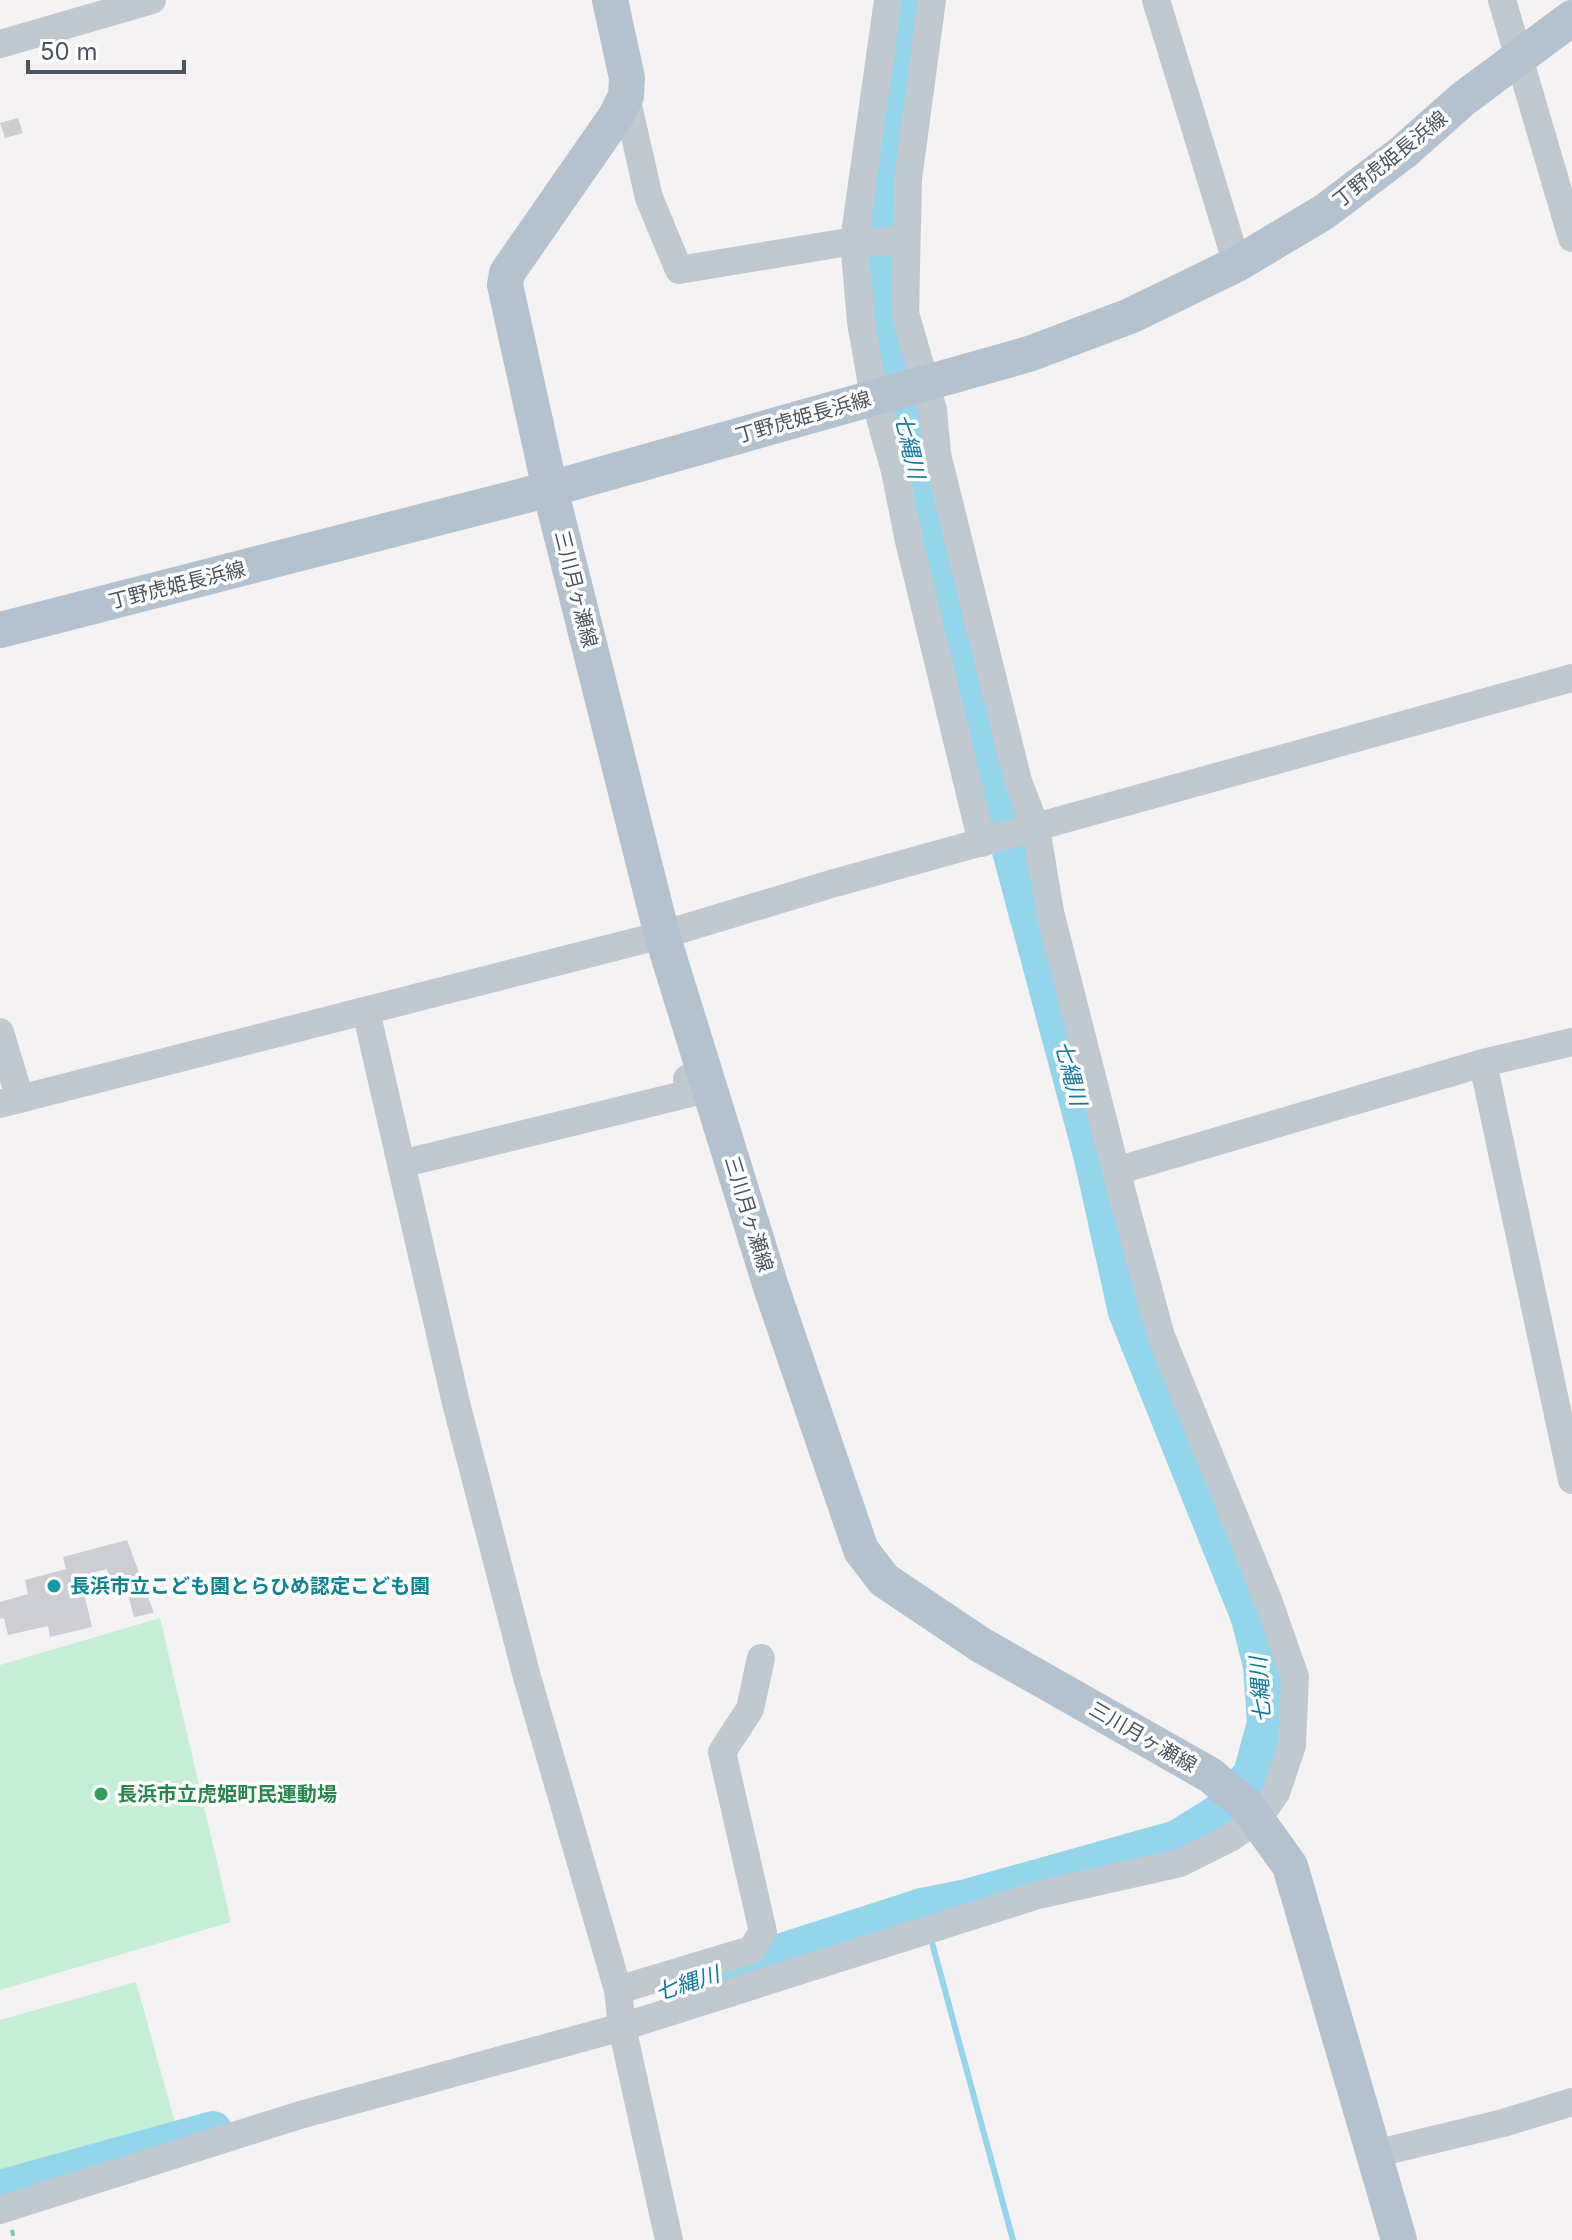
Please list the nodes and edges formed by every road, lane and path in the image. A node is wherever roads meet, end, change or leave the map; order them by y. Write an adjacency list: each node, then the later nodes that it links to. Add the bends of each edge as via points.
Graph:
1 (152, 0): 8 (street)
2 (610, 0): 10 (main road)
3 (888, 0): 12 (street)
4 (932, 0): 13 (street, via 908,179)
5 (1156, 0): 14 (street)
6 (1502, 0): 9 (street)
7 (1572, 18): 9 (main road, 丁野虎姫長浜線)
8 (0, 44)
9 (1519, 59): 11 (street); 14 (main road, 丁野虎姫長浜線, via 1324,212)
10 (626, 96): 12 (street, via 649,198 679,270); 17 (main road, 三川月ヶ瀬線, via 507,273 505,285)
11 (1572, 238)
12 (854, 241): 13 (street); 16 (street, via 861,322)
13 (906, 242): 15 (street, via 905,313)
14 (1237, 264): 15 (main road, 丁野虎姫長浜線, via 1130,316 1029,354)
15 (923, 384): 16 (main road, 丁野虎姫長浜線); 20 (street, via 1010,751)
16 (876, 395): 17 (main road, 丁野虎姫長浜線); 21 (street)
17 (550, 489): 18 (main road, 丁野虎姫長浜線); 22 (main road, 三川月ヶ瀬線)
18 (0, 630)
19 (1572, 678): 20 (street)
20 (1036, 828): 21 (street); 30 (street, via 1050,912)
21 (982, 843): 22 (street)
22 (662, 935): 23 (street); 27 (main road, 三川月ヶ瀬線)
23 (366, 1011): 28 (street); 29 (street)
24 (0, 1032): 28 (street)
25 (1572, 1042): 26 (street)
26 (1483, 1063): 30 (street); 31 (street)
27 (705, 1074): 29 (street, via 687,1079 691,1093); 33 (main road, 三川月ヶ瀬線, via 861,1550 884,1580 981,1645)
28 (10, 1101)
29 (401, 1164): 34 (street, via 523,1662)
30 (1116, 1171): 33 (street, via 1161,1336 1295,1677 1292,1745 1276,1793)
31 (1572, 1480)
32 (761, 1658): 34 (street, via 750,1709 722,1752 763,1932 751,1950)
33 (1243, 1804): 35 (street, via 1230,1838 1180,1863 1038,1895); 37 (main road, 三川月ヶ瀬線, via 1290,1866)
34 (618, 1990): 35 (street)
35 (622, 2027): 38 (street, via 300,2115); 39 (street)
36 (1572, 2102): 37 (street)
37 (1374, 2154): 40 (main road, 三川月ヶ瀬線)
38 (0, 2210)
39 (669, 2240)
40 (1399, 2240)

